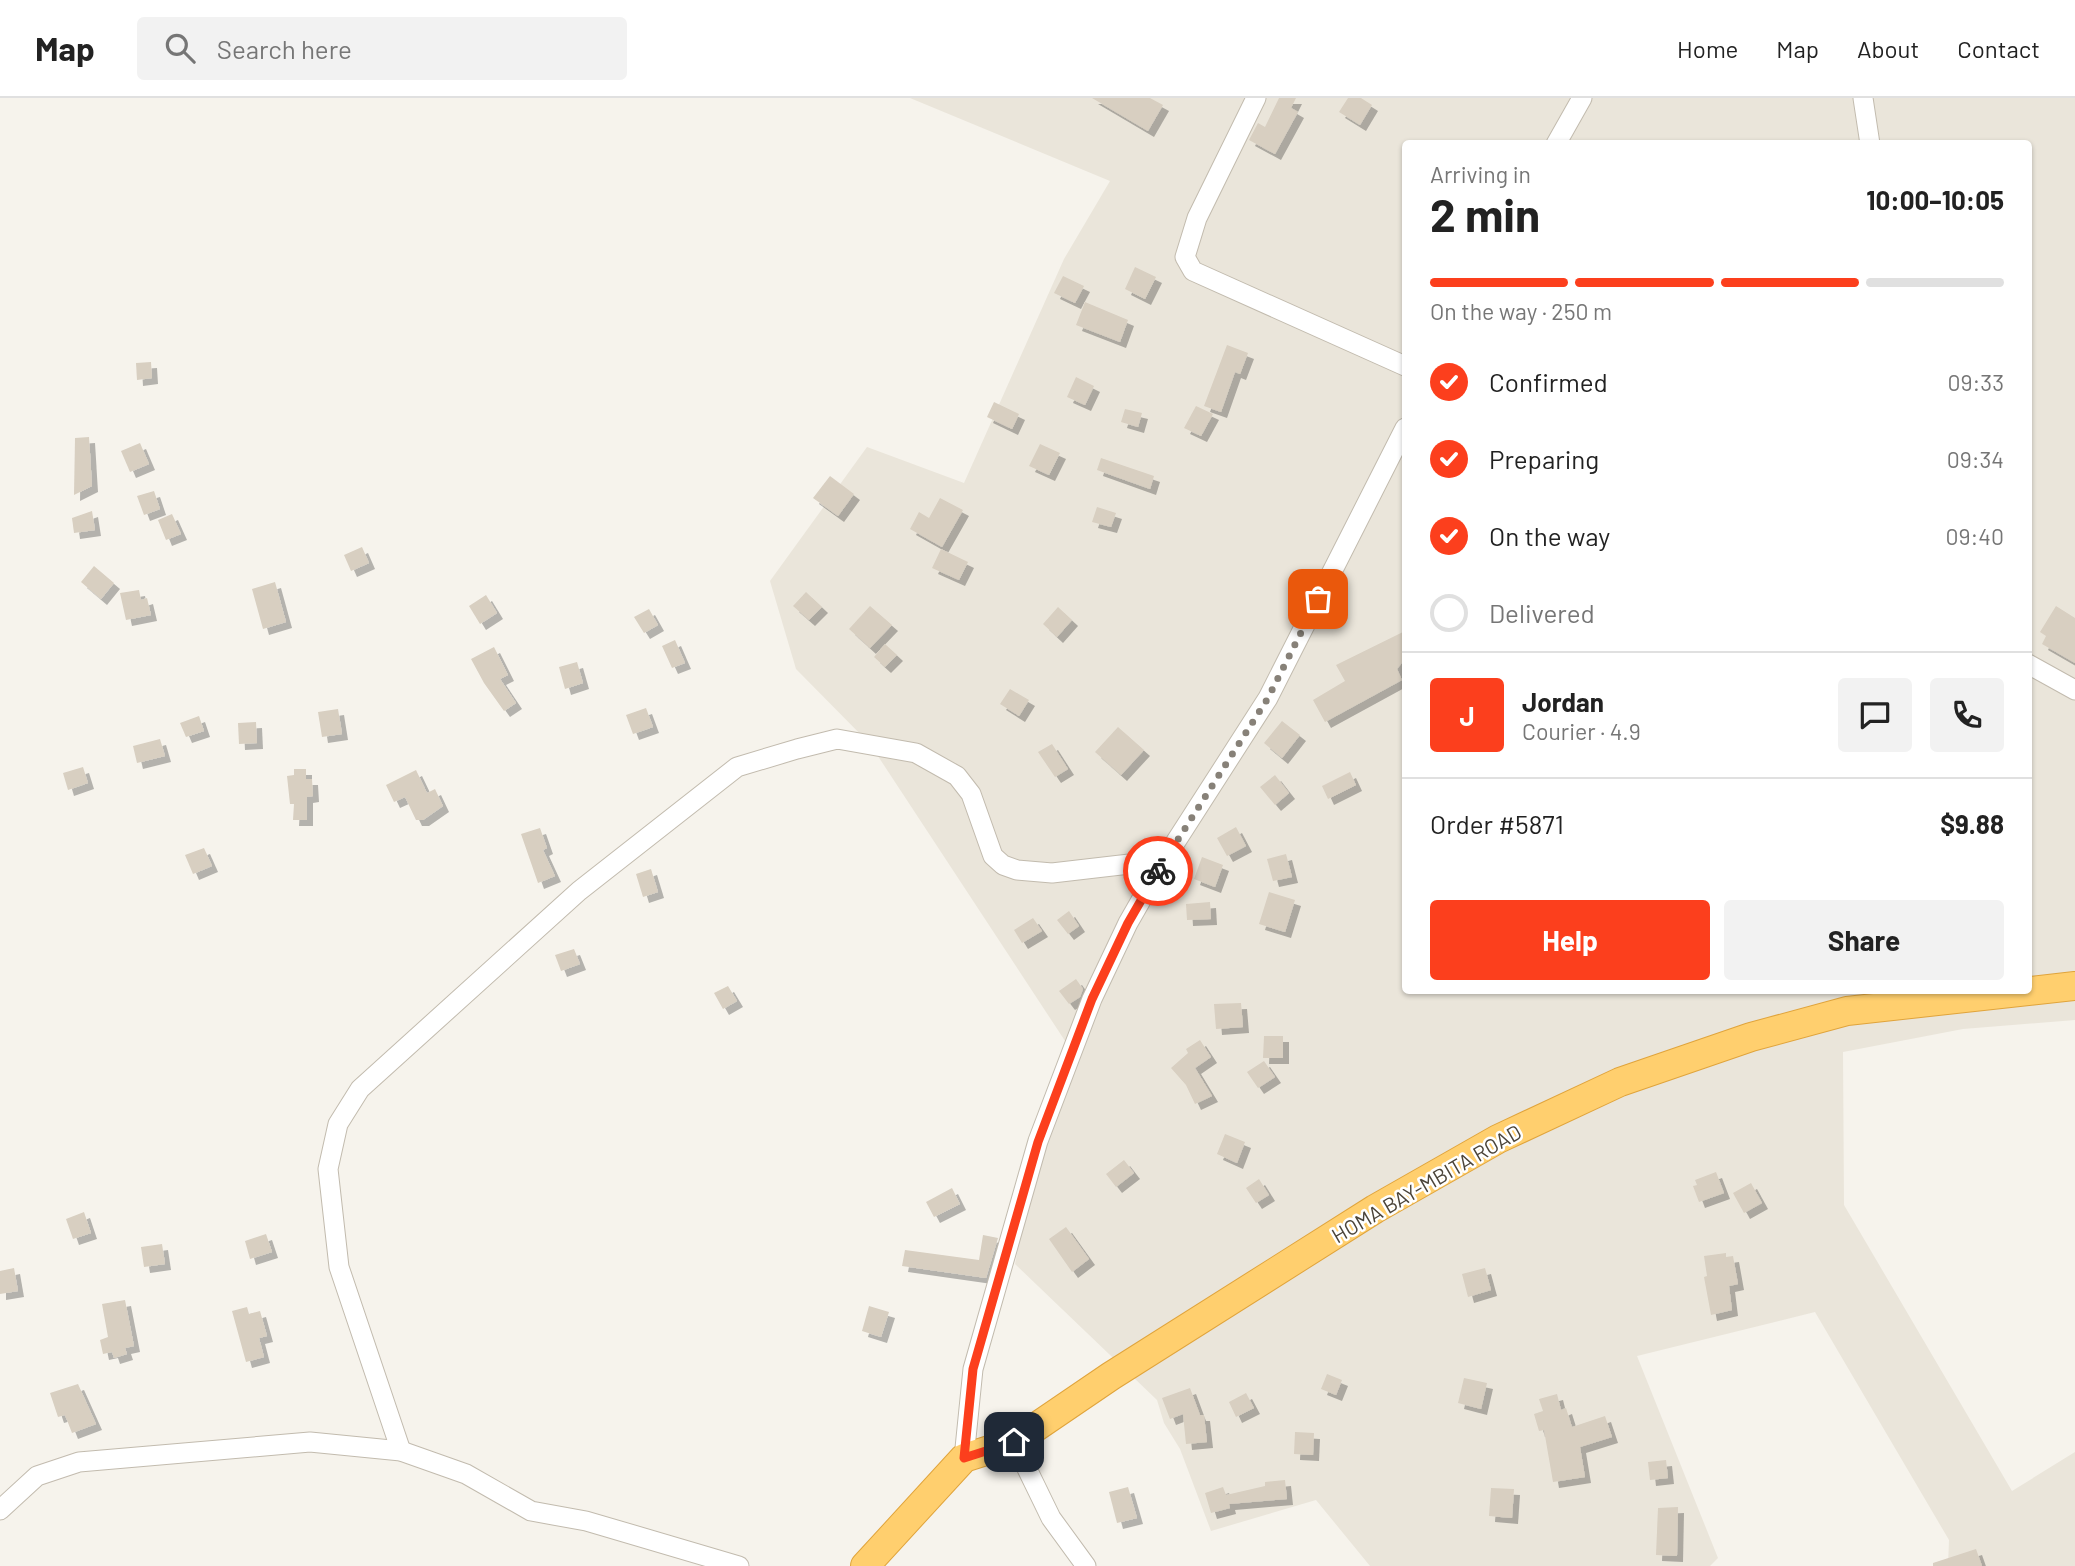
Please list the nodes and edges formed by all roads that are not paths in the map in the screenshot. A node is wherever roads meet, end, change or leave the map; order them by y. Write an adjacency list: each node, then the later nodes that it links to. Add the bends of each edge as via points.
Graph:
1 (1256, 98): 6 (street, via 1197,218 1185,257 1193,271)
2 (1582, 98): 4 (street)
3 (1863, 98): 5 (street)
4 (1558, 140)
5 (1869, 140)
6 (1402, 365)
7 (1402, 434): 10 (street, via 1268,698)
8 (2032, 666): 9 (street)
9 (2075, 690)
10 (1164, 860): 15 (street, via 1052,873 1003,865 993,856 971,794 957,776 916,753 837,739 737,767 579,891 360,1089 338,1124 328,1169 339,1267); 16 (street, via 1092,999 1038,1142 973,1369)
11 (2075, 986): 12 (highway, HOMA BAY-MBITA ROAD)
12 (2032, 991)
13 (2005, 994): 14 (highway, HOMA BAY-MBITA ROAD, via 1847,1012 1751,1037 1620,1082 1498,1139 1375,1209)
14 (1014, 1442): 16 (highway, HOMA BAY-MBITA ROAD); 20 (street, via 1051,1518)
15 (401, 1451): 17 (street, via 310,1441 79,1462 37,1476); 18 (street, via 466,1474 531,1511 586,1521)
16 (964, 1458): 19 (highway, HOMA BAY-MBITA ROAD)
17 (0, 1510)
18 (739, 1566)
19 (865, 1566)
20 (1086, 1566)

